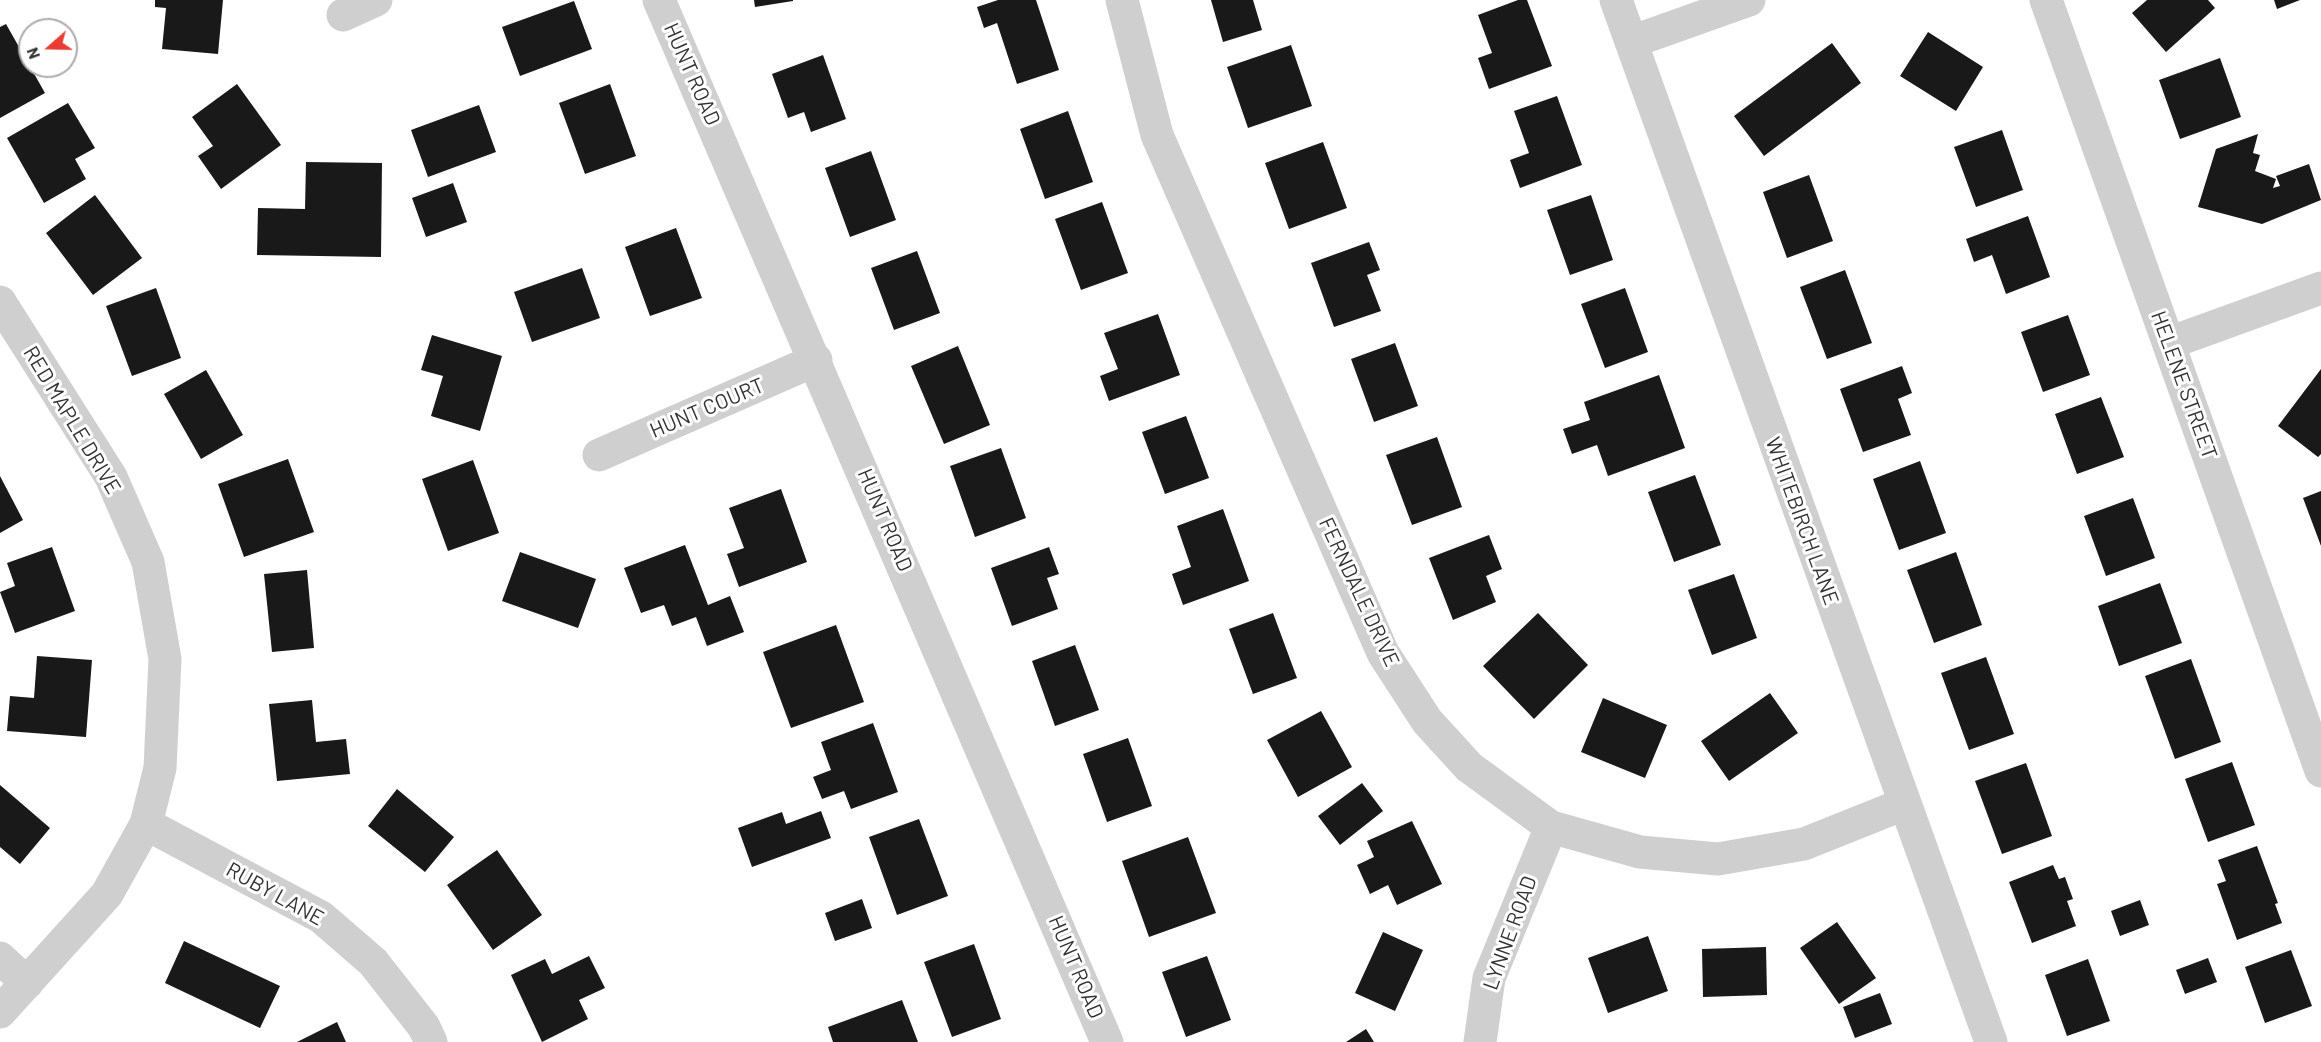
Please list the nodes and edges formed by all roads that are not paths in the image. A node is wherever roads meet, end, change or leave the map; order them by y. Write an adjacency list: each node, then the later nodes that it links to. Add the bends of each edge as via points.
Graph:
1 (376, 0): 7 (street)
2 (659, 0): 12 (street, HUNT ROAD)
3 (1122, 0): 17 (street, FERNDALE DRIVE, via 1157,135 1383,653 1427,721 1469,767)
4 (1616, 0): 8 (street, WHITEBIRCH LANE)
5 (1749, 0): 8 (street)
6 (2046, 0): 11 (street, HELENE STREET)
7 (343, 15)
8 (1631, 42): 15 (street, WHITEBIRCH LANE)
9 (2321, 288): 11 (street)
10 (0, 302): 16 (street, RED MAPLE DRIVE, via 111,477 148,562 165,659 160,768)
11 (2169, 343): 14 (street, HELENE STREET)
12 (816, 360): 13 (street, HUNT COURT); 22 (street, HUNT ROAD)
13 (599, 455)
14 (2321, 771)
15 (1904, 804): 17 (street, FERNDALE DRIVE, via 1804,844 1719,859 1640,852); 24 (street, WHITEBIRCH LANE)
16 (146, 824): 19 (street, RED MAPLE DRIVE, via 107,894); 21 (street, RUBY LANE, via 321,917 373,962 424,1027)
17 (1551, 827): 23 (street, LYNNE ROAD, via 1490,978)
18 (0, 958): 19 (street)
19 (27, 983): 20 (street, RED MAPLE DRIVE)
20 (0, 1012)
21 (431, 1042)
22 (1107, 1042)
23 (1480, 1042)
24 (1991, 1042)

